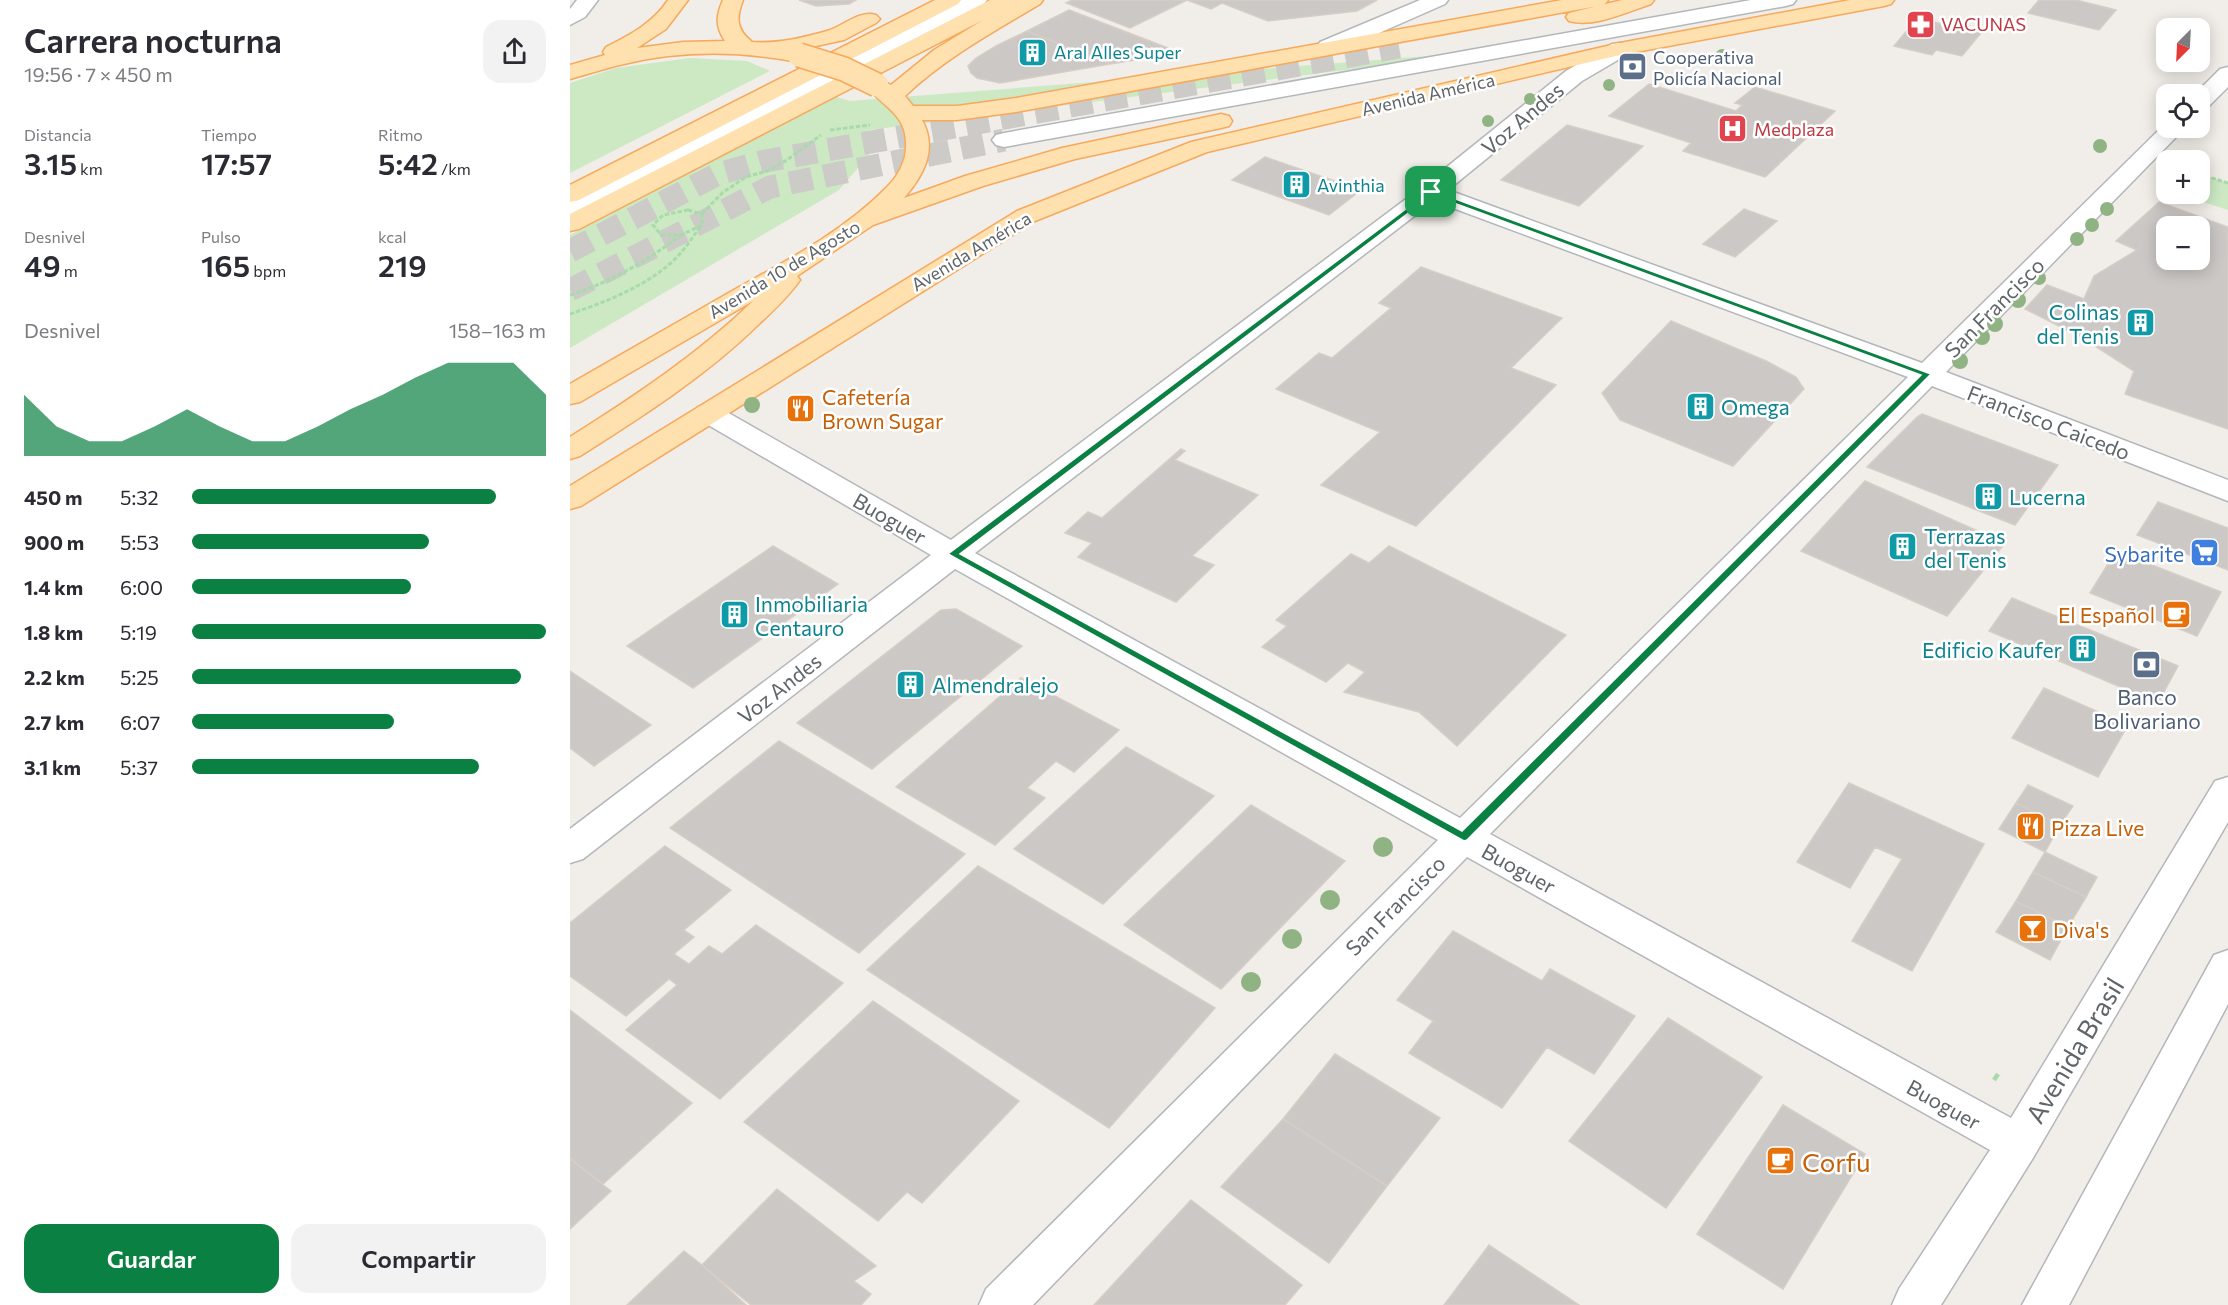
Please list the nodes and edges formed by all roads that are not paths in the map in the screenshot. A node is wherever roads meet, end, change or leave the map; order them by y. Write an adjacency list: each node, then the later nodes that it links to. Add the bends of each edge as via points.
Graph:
1 (588, 0): 15 (street)
2 (678, 0): 21 (main road, via 672,12 644,36)
3 (733, 0): 18 (main road, via 726,24 734,39)
4 (908, 0): 19 (main road, Avenida 10 de Agosto, via 836,36)
5 (951, 0): 30 (main road)
6 (977, 0): 31 (street)
7 (1006, 0): 33 (main road)
8 (1033, 0): 25 (main road)
9 (1438, 0): 16 (street)
10 (1594, 0): 16 (main road)
11 (1644, 0): 17 (main road, via 1602,13)
12 (1736, 0): 13 (street, Avenida América, via 1001,136)
13 (1786, 0)
14 (1884, 0): 20 (main road, Avenida América)
15 (570, 20)
16 (1328, 47): 27 (main road, via 1016,105 957,113)
17 (1399, 47)
18 (746, 48): 19 (main road, Avenida 10 de Agosto); 21 (main road, Avenida 10 de Agosto, via 673,50)
19 (771, 49): 25 (main road, Avenida 10 de Agosto, bridge, via 843,69)
20 (1620, 49): 23 (main road, Avenida América); 29 (street, Voz Andes, via 1574,76)
21 (592, 64): 22 (main road, Avenida 10 de Agosto)
22 (570, 72)
23 (1520, 72): 32 (main road, Avenida América, via 1351,94 1070,153 974,181); 37 (main road, Avenida América, via 1199,147 1026,216)
24 (2228, 74): 26 (street)
25 (885, 90): 27 (main road, Avenida 10 de Agosto)
26 (2210, 92)
27 (909, 113): 32 (main road, Avenida 10 de Agosto, via 917,133 916,159 902,185)
28 (2164, 138): 35 (street, San Francisco)
29 (1431, 192): 35 (street, Francisco Caicedo); 41 (street, Voz Andes)
30 (570, 195)
31 (570, 210)
32 (865, 220): 34 (main road, Avenida 10 de Agosto)
33 (570, 224)
34 (805, 260): 36 (main road, Avenida 10 de Agosto); 38 (main road, via 728,342)
35 (1927, 374): 39 (street, Francisco Caicedo); 43 (street, San Francisco)
36 (570, 396)
37 (708, 412): 40 (main road, Avenida América); 41 (street, Buoguer)
38 (570, 450)
39 (2228, 491)
40 (570, 499)
41 (953, 554): 43 (street, Buoguer); 44 (street, Voz Andes)
42 (2228, 791): 46 (street, Avenida Brasil)
43 (1464, 837): 46 (street, Buoguer); 47 (street, San Francisco)
44 (570, 849)
45 (2228, 966): 49 (street)
46 (2018, 1144): 48 (street, Avenida Brasil)
47 (1002, 1305)
48 (1915, 1305)
49 (2045, 1305)

